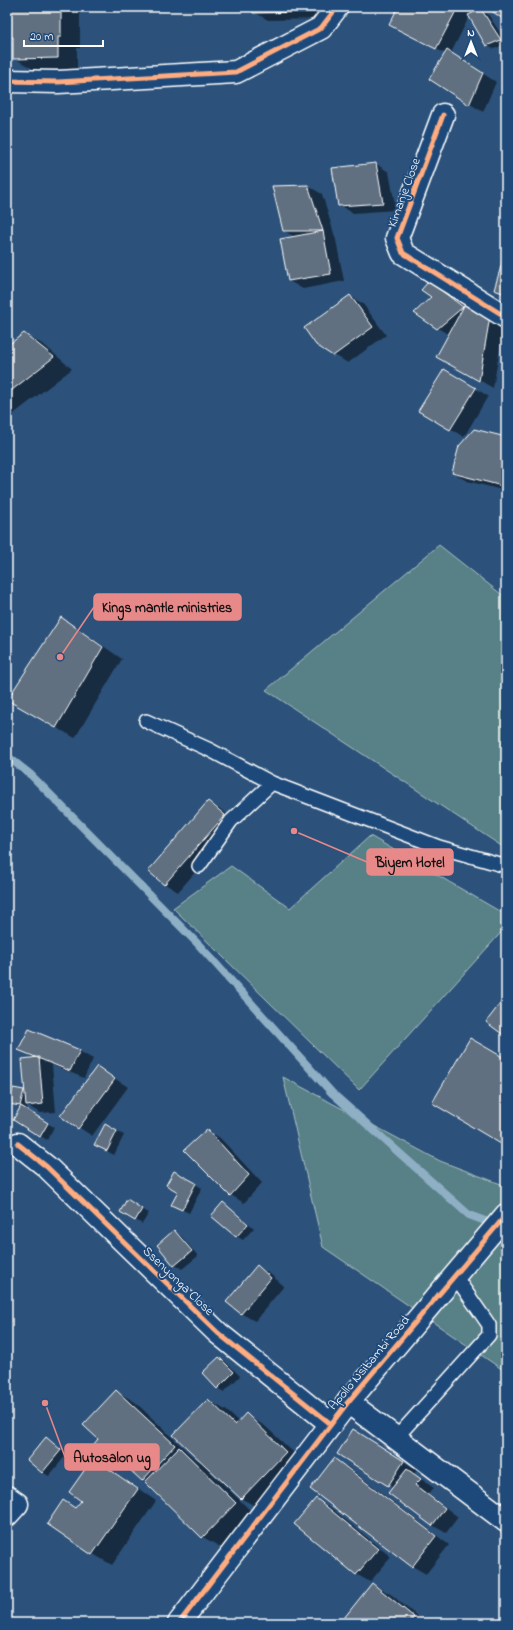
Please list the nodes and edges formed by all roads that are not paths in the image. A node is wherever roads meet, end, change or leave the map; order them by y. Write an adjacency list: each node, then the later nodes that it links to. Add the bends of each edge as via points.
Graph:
1 (337, 7): 2 (street, via 321,28 236,72 58,82)
2 (7, 81)
3 (443, 115): 4 (street, Kimanje Close, via 397,238 403,253)
4 (506, 317)
5 (146, 721): 6 (lane, via 210,750)
6 (272, 783): 7 (lane, via 231,821); 8 (lane, via 439,847)
7 (200, 866)
8 (506, 866)
9 (18, 1144): 13 (street, Ssenyonga Close, via 47,1167 218,1333)
10 (506, 1216): 11 (street, Apollo Nsibambi Road)
11 (455, 1276): 12 (street, Apollo Nsibambi Road); 14 (lane, via 489,1325 489,1335)
12 (348, 1402): 13 (street, Apollo Nsibambi Road); 14 (street)
13 (331, 1424): 18 (street, Apollo Nsibambi Road)
14 (396, 1438): 17 (street)
15 (7, 1497): 16 (street, via 16,1504)
16 (7, 1515)
17 (506, 1521)
18 (179, 1623)

